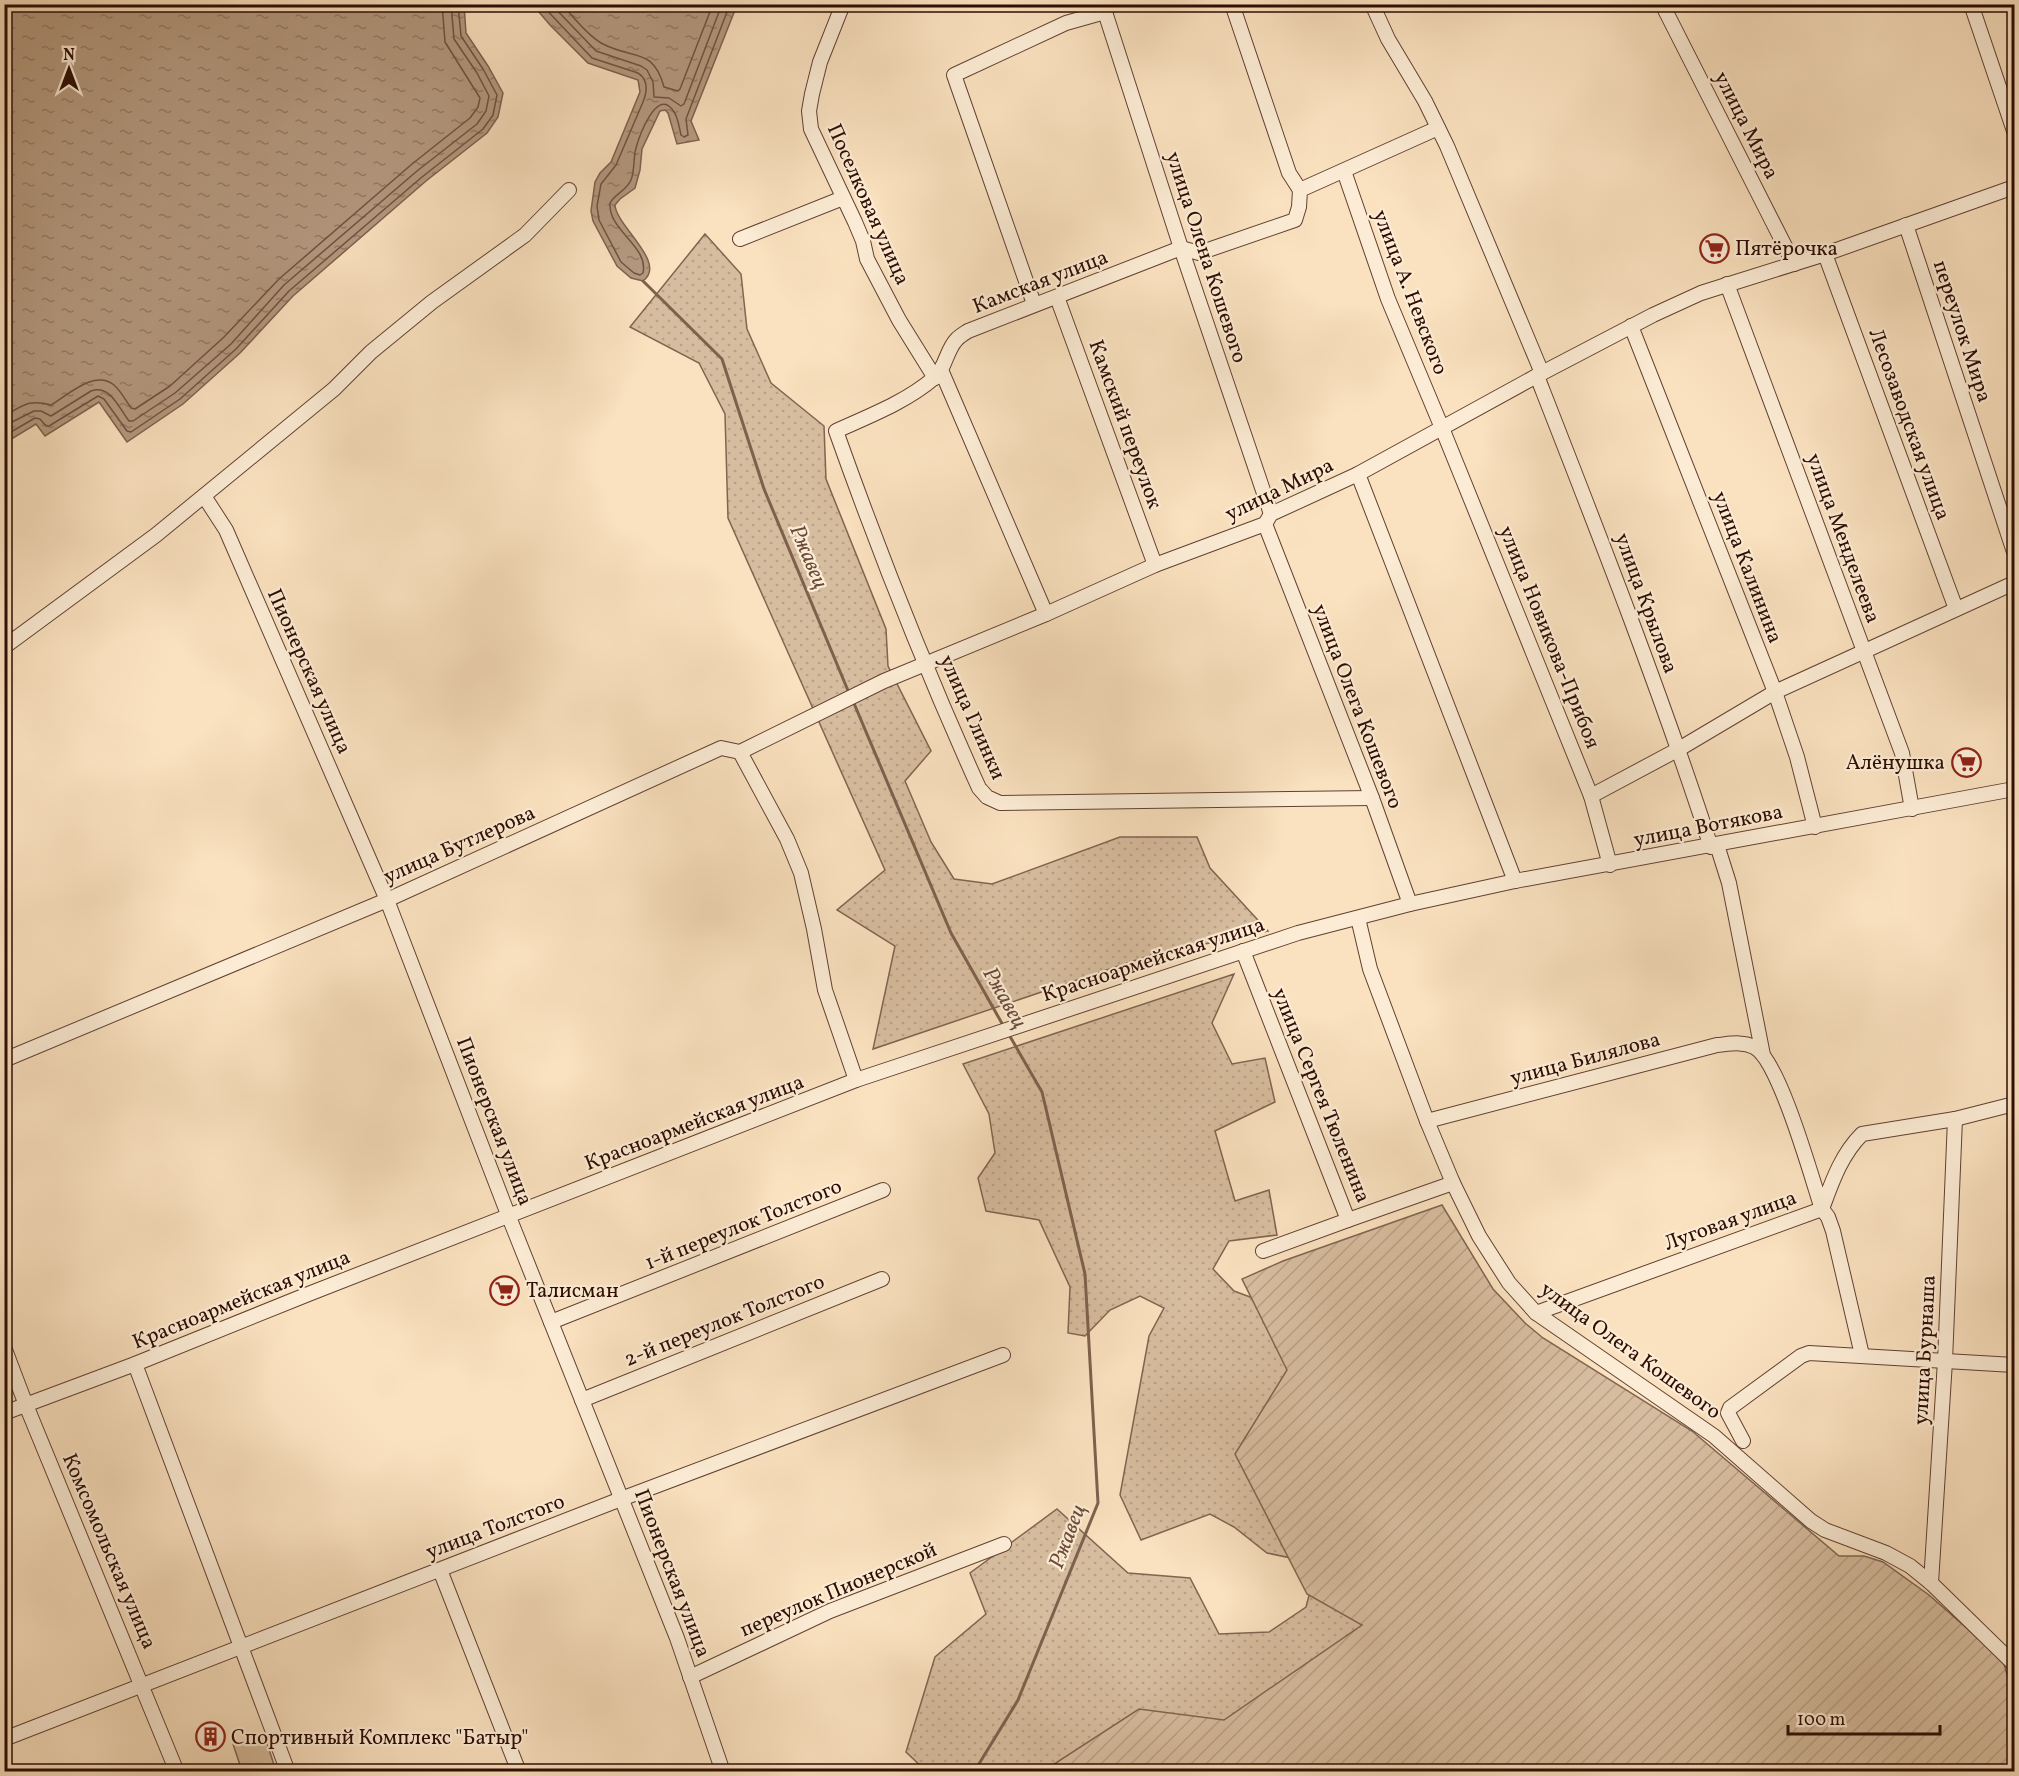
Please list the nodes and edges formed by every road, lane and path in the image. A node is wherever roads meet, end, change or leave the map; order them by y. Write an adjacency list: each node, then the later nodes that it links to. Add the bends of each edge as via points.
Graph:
1 (843, 4): 13 (street, Поселковая улица, via 820,62 809,111 811,129)
2 (1232, 4): 12 (street, via 1289,173)
3 (1372, 4): 7 (street)
4 (1662, 4): 18 (street, улица Мира)
5 (1971, 4): 8 (street)
6 (1107, 8): 16 (street, улица Олена Кошевого); 21 (street, via 954,75)
7 (1438, 128): 9 (street); 24 (street)
8 (2014, 131)
9 (1344, 171): 12 (street); 25 (street, улица А. Невского, via 1388,299)
10 (2014, 187): 14 (street, улица Мира)
11 (569, 190): 27 (street, via 525,236 423,309 334,389)
12 (1300, 190): 16 (street, via 1294,220 1199,253)
13 (843, 198): 15 (street); 23 (street, Поселковая улица, via 867,259 898,320)
14 (1906, 225): 17 (street, улица Мира); 29 (street, переулок Мира)
15 (740, 239)
16 (1181, 248): 20 (street, Камская улица); 28 (street, улица Олена Кошевого)
17 (1825, 254): 18 (street, улица Мира); 32 (street, Лесозаводская улица)
18 (1794, 264): 19 (street, улица Мира)
19 (1727, 284): 22 (street, улица Мира); 35 (street, улица Менделеева)
20 (1057, 297): 21 (street, Камская улица); 30 (street, Камский переулок)
21 (1034, 304): 23 (street, Камская улица, via 957,338)
22 (1631, 326): 24 (street, улица Мира); 37 (street, улица Калинина)
23 (938, 374): 33 (street, Поселковая улица); 36 (street, улица Глинки, via 911,395 836,431)
24 (1540, 374): 25 (street, улица Мира); 38 (street, улица Крылова)
25 (1442, 428): 26 (street, улица Мира); 41 (street, улица Новикова-Прибоя)
26 (1358, 474): 28 (street, улица Мира); 47 (street)
27 (204, 496): 34 (street, via 156,536); 48 (street, Пионерская улица, via 226,530)
28 (1268, 519): 30 (street, улица Мира); 42 (street, улица Олега Кошевого)
29 (2014, 552)
30 (1155, 565): 33 (street, улица Мира)
31 (2014, 583): 32 (street)
32 (1956, 609): 35 (street)
33 (1046, 614): 36 (street, улица Мира)
34 (4, 646)
35 (1864, 652): 37 (street); 43 (street, улица Менделеева, via 1902,753)
36 (926, 665): 39 (street, улица Бутлерова, via 884,681); 42 (street, улица Глинки, via 979,788 1000,803)
37 (1775, 692): 38 (street); 44 (street, улица Калинина)
38 (1679, 749): 41 (street); 45 (street, улица Крылова)
39 (740, 752): 48 (street, улица Бутлерова, via 721,748); 54 (street, via 787,838 801,873 825,990)
40 (2014, 789): 43 (street, улица Вотякова)
41 (1591, 796): 46 (street, улица Новикова-Прибоя)
42 (1372, 798): 49 (street, улица Олега Кошевого)
43 (1912, 809): 44 (street, улица Вотякова)
44 (1815, 826): 45 (street, улица Вотякова)
45 (1714, 846): 46 (street, улица Вотякова); 52 (street, улица Крылова, via 1729,883)
46 (1611, 865): 47 (street, улица Вотякова)
47 (1515, 881): 49 (street, улица Вотякова)
48 (387, 900): 53 (street, улица Бутлерова); 61 (street, Пионерская улица)
49 (1410, 904): 50 (street, Красноармейская улица)
50 (1358, 918): 51 (street, Красноармейская улица); 57 (street, улица Олега Кошевого, via 1370,969)
51 (1243, 951): 54 (street, Красноармейская улица); 62 (street, улица Сергея Тюленина)
52 (1759, 1051): 57 (street, улица Билялова, via 1738,1043 1717,1045); 60 (street, улица Крылова, via 1773,1071 1791,1116)
53 (4, 1060)
54 (856, 1080): 61 (street, Красноармейская улица)
55 (2014, 1104): 56 (street)
56 (1955, 1119): 60 (street, via 1862,1134 1843,1157); 70 (street, улица Бурнаша)
57 (1427, 1121): 58 (street, улица Олега Кошевого)
58 (1453, 1183): 62 (street, улица Сергея Тюленина); 65 (street, улица Олега Кошевого, via 1479,1236 1509,1283)
59 (883, 1190): 66 (street, 1-й переулок Толстого)
60 (1822, 1209): 65 (street, Луговая улица); 69 (street, Луговая улица, via 1833,1231)
61 (509, 1217): 66 (street, Пионерская улица); 71 (street, Красноармейская улица)
62 (1348, 1220): 63 (street)
63 (1263, 1251)
64 (882, 1279): 73 (street, 2-й переулок Толстого)
65 (1536, 1313): 80 (street, улица Олега Кошевого, via 1714,1436 1811,1521 1886,1553)
66 (551, 1322): 73 (street, Пионерская улица)
67 (4, 1347): 74 (street, Комсомольская улица)
68 (1003, 1355): 77 (street, улица Толстого)
69 (1862, 1355): 70 (street); 76 (street, via 1802,1356 1738,1401 1728,1413)
70 (1945, 1361): 72 (street); 80 (street, улица Бурнаша)
71 (135, 1364): 74 (street, Красноармейская улица); 81 (street)
72 (2014, 1365)
73 (582, 1400): 77 (street, Пионерская улица)
74 (26, 1405): 75 (street, Красноармейская улица); 84 (street, Комсомольская улица)
75 (4, 1413)
76 (1743, 1441)
77 (621, 1499): 79 (street, улица Толстого); 83 (street, Пионерская улица)
78 (1004, 1544): 83 (street, переулок Пионерской, via 830,1611)
79 (440, 1570): 81 (street, улица Толстого); 88 (street)
80 (1931, 1583): 82 (street, улица Олега Кошевого)
81 (242, 1647): 84 (street, улица Толстого); 87 (street)
82 (2014, 1664)
83 (690, 1677): 89 (street, Пионерская улица)
84 (143, 1685): 85 (street, улица Толстого); 86 (street, Комсомольская улица)
85 (4, 1739)
86 (177, 1772)
87 (288, 1772)
88 (519, 1772)
89 (723, 1772)

